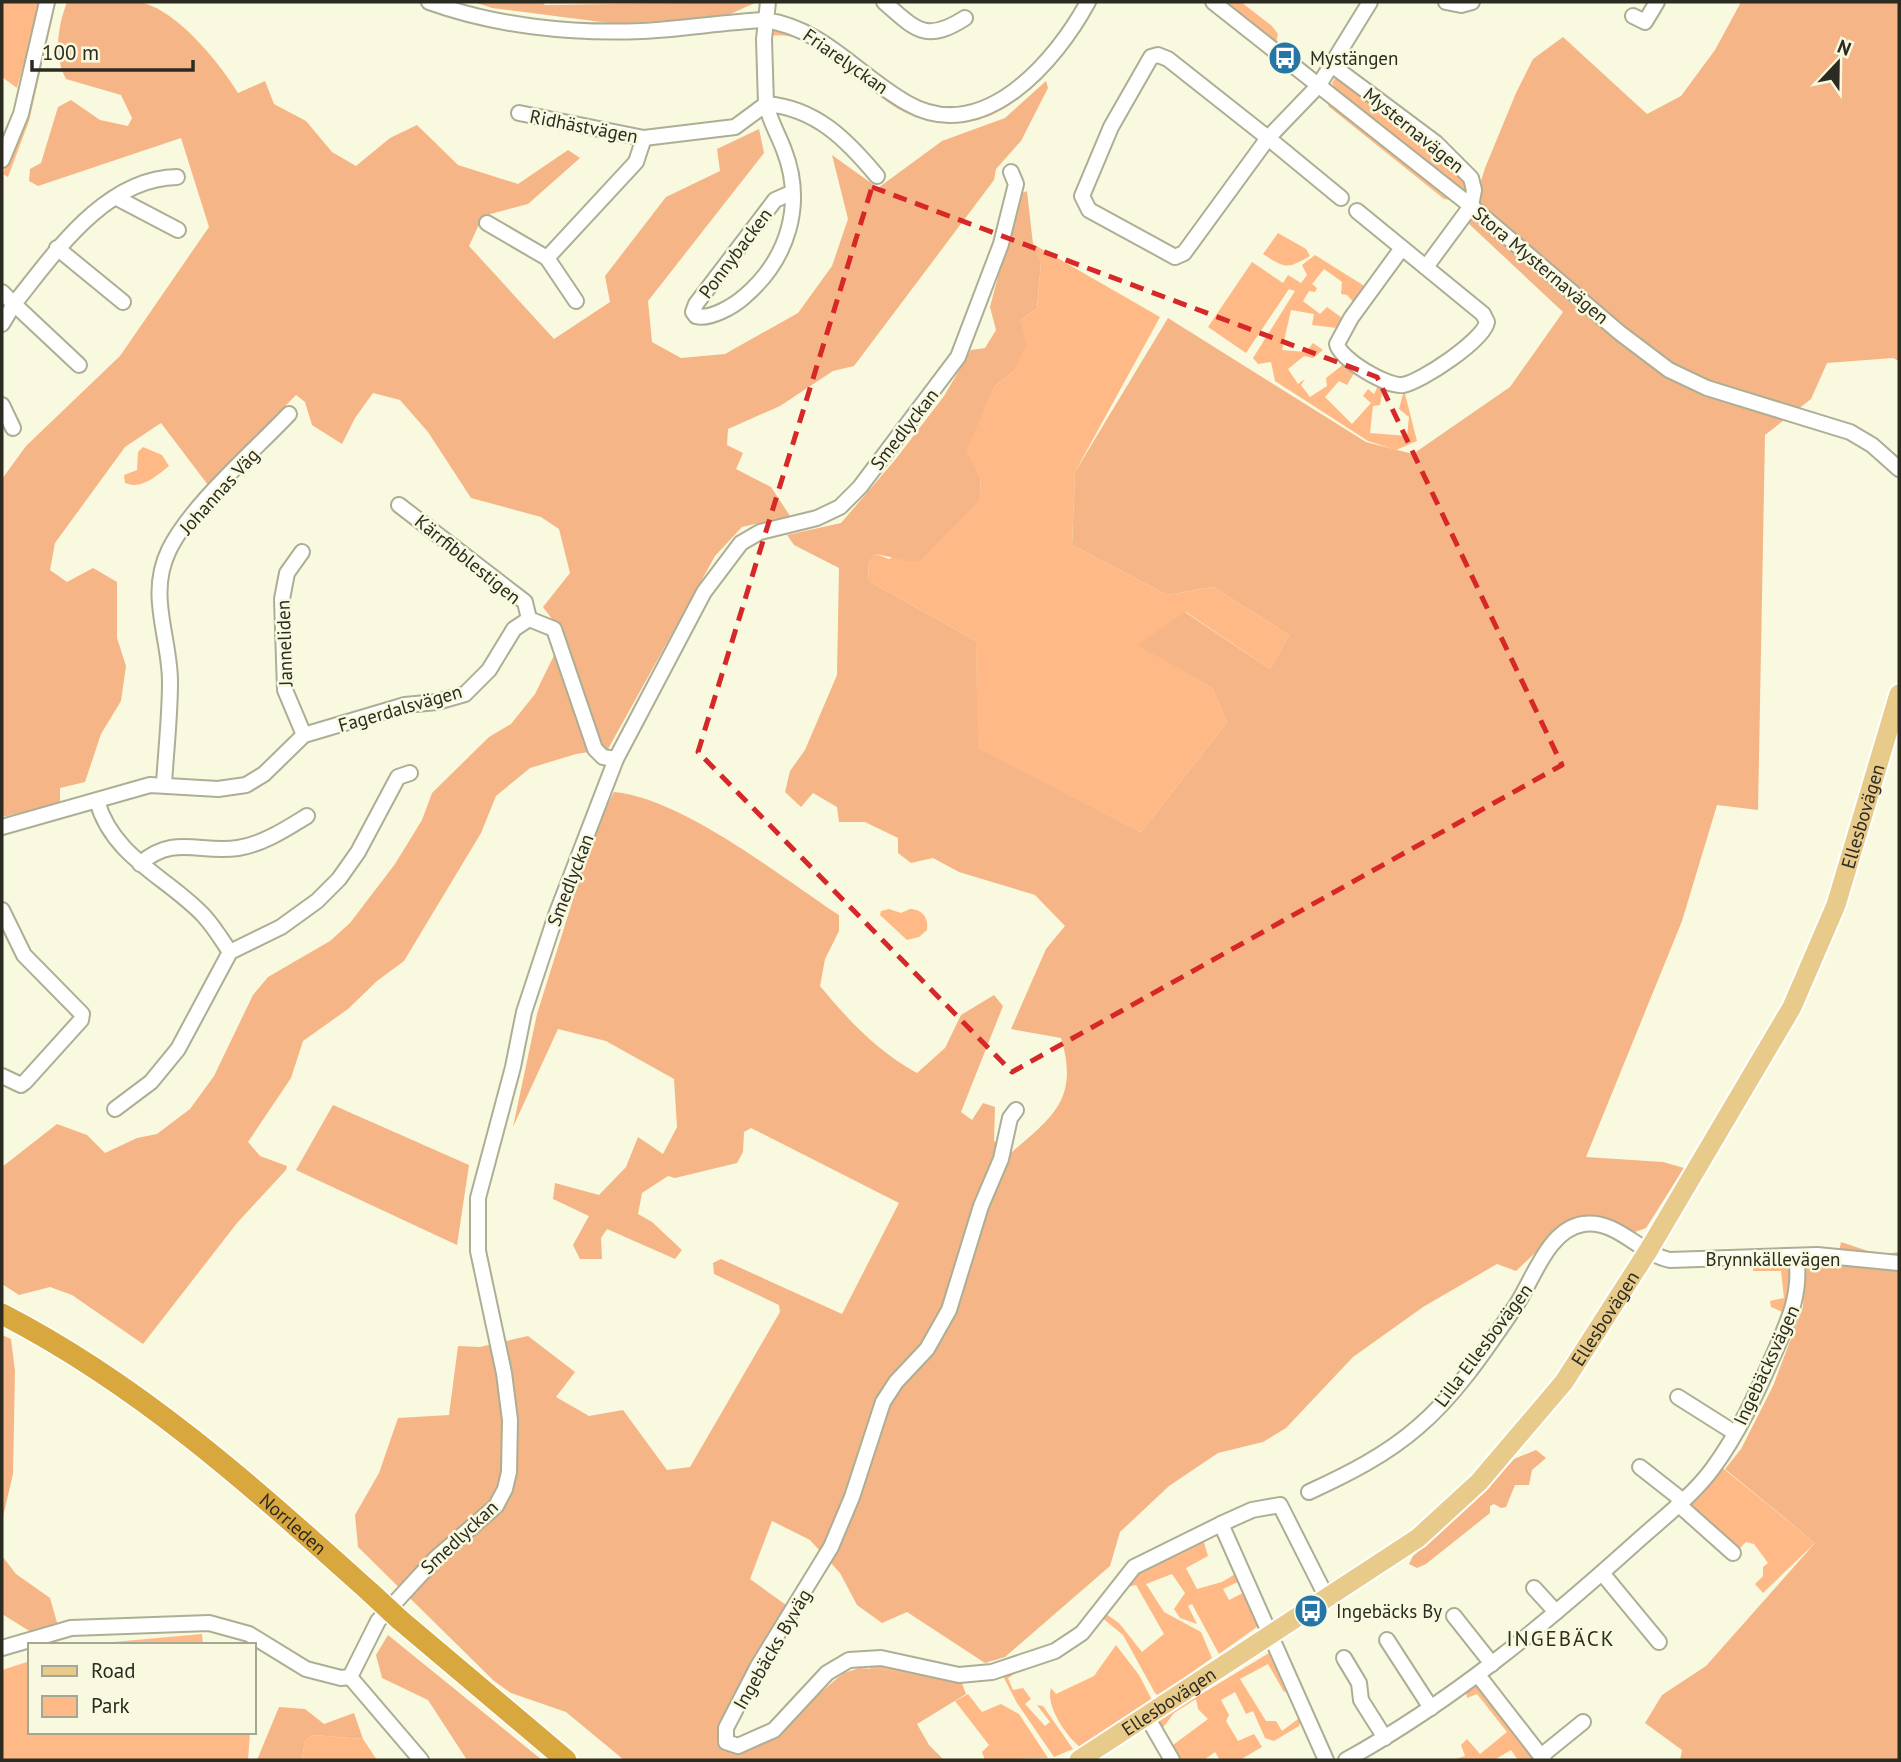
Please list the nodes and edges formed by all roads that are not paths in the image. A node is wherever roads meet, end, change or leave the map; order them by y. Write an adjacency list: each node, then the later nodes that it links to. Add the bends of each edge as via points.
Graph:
1 (47, 2): 20 (street, via 21,114)
2 (429, 2): 13 (street, Friarelyckan, via 505,21 597,31)
3 (768, 2): 13 (street)
4 (884, 2): 12 (street, via 912,25 932,32 946,30)
5 (1088, 2): 13 (street, Friarelyckan, via 1058,48 1018,90 985,108 962,113 930,112 908,104 821,39 803,29)
6 (1213, 2): 15 (street, Stora Mysternavägen)
7 (1370, 2): 14 (street)
8 (1446, 2): 9 (street)
9 (1472, 2)
10 (1657, 2): 11 (street, via 1645,22)
11 (1633, 16)
12 (965, 18)
13 (765, 20): 16 (street)
14 (1333, 66): 15 (street); 27 (street, Mysternavägen, via 1461,165 1473,183)
15 (1319, 85): 19 (street); 27 (street, Stora Mysternavägen)
16 (766, 104): 18 (street, Ridhästvägen, via 735,127); 22 (street, via 826,124 845,138); 24 (street, Ponnybacken, via 792,177)
17 (519, 113): 18 (street, Ridhästvägen)
18 (644, 138): 33 (street, via 636,162)
19 (1268, 138): 19 (street, via 1168,59 1153,56 1111,127 1083,202 1089,210 1180,257); 26 (street)
20 (2, 160)
21 (1011, 172): 50 (street, Smedlyckan, via 1016,184 1001,244 958,357 840,508 760,532 734,551 704,592)
22 (877, 176)
23 (177, 177): 25 (street, via 159,179)
24 (791, 193): 24 (street, Ponnybacken, via 791,228 774,264 740,300 713,314 696,316 696,304 775,200)
25 (117, 198): 30 (street); 31 (street, via 90,215)
26 (1341, 198)
27 (1471, 206): 34 (street); 44 (street, Stora Mysternavägen, via 1669,370 1707,388 1840,428 1865,440)
28 (1357, 211): 32 (street)
29 (487, 223): 33 (street)
30 (178, 230)
31 (57, 248): 36 (street); 38 (street)
32 (1402, 248): 34 (street); 34 (street, via 1337,344 1345,358 1395,385 1411,382 1462,351 1487,324 1483,314)
33 (547, 258): 37 (street)
34 (1426, 267)
35 (2, 292): 38 (street)
36 (123, 302)
37 (576, 302)
38 (15, 304): 39 (street); 40 (street)
39 (2, 324)
40 (79, 365)
41 (2, 405): 43 (street)
42 (289, 414): 52 (street, Johannas Väg, via 184,525 163,567 158,603 170,684)
43 (13, 428)
44 (1899, 469)
45 (399, 505): 47 (street, Kärrfibblestigen, via 525,602)
46 (302, 552): 49 (street, Janneliden, via 287,573 282,602 285,690)
47 (529, 619): 49 (street, Fagerdalsvägen, via 514,629 489,670 465,694 405,705); 50 (street, via 554,629 594,749 603,757)
48 (1899, 694): 62 (main road, Ellesbovägen, via 1836,905 1808,974 1773,1043)
49 (304, 735): 52 (street, Fagerdalsvägen, via 246,785 218,789)
50 (616, 759): 85 (street, Smedlyckan, via 524,1012 478,1198 478,1251 510,1420 505,1489 496,1507 436,1558 377,1621)
51 (410, 773): 58 (street, via 398,777 358,852 317,901 281,927)
52 (164, 784): 53 (street, Fagerdalsvägen)
53 (97, 801): 55 (street, Fagerdalsvägen); 56 (street, via 108,824)
54 (307, 817): 56 (street, via 244,847 170,847)
55 (2, 827)
56 (140, 864): 58 (street, via 203,915)
57 (2, 910): 59 (street, via 23,955 82,1014 25,1082 21,1085)
58 (230, 952): 60 (street, via 178,1049 151,1082)
59 (2, 1076)
60 (115, 1110)
61 (1016, 1110): 71 (street, Ingebäcks Byväg, via 949,1310 927,1349 883,1402 852,1497 820,1567 758,1666 726,1728 729,1745 738,1746 774,1730 827,1673 849,1660 881,1658 959,1675 1021,1665 1055,1651 1082,1633 1134,1567)
62 (1648, 1251): 63 (street, Brynnkällevägen, via 1670,1260); 69 (street, Lilla Ellesbovägen, via 1603,1226 1582,1224 1561,1234 1503,1324 1422,1424 1378,1457); 75 (main road, Ellesbovägen, via 1564,1382 1488,1473 1418,1538)
63 (1796, 1256): 64 (street, Brynnkällevägen); 67 (street, Ingebäcksvägen, via 1800,1279 1794,1307)
64 (1899, 1263)
65 (2, 1314): 92 (highway, Norrleden, bridge, via 94,1366 183,1429)
66 (1678, 1397): 67 (street, Ingebäcksvägen)
67 (1735, 1433): 70 (street, Ingebäcksvägen, via 1712,1470)
68 (1640, 1466): 70 (street)
69 (1309, 1492)
70 (1680, 1502): 72 (street); 73 (street, Ingebäcksvägen)
71 (1221, 1524): 75 (street, via 1252,1510 1280,1505); 78 (street)
72 (1733, 1553)
73 (1602, 1573): 76 (street, Ingebäcksvägen); 80 (street)
74 (1534, 1588): 76 (street)
75 (1328, 1600): 78 (main road, Ellesbovägen)
76 (1556, 1612): 83 (street, Ingebäcksvägen)
77 (1454, 1616): 83 (street)
78 (1271, 1635): 87 (main road, Ellesbovägen); 95 (street)
79 (1387, 1640): 86 (street)
80 (1659, 1642)
81 (2, 1648): 85 (street, via 71,1628 209,1623 249,1634 306,1669)
82 (1344, 1658): 89 (street, via 1359,1683 1361,1701)
83 (1492, 1664): 84 (street, Ingebäcksvägen)
84 (1478, 1675): 86 (street, Ingebäcksvägen); 90 (street)
85 (350, 1676): 91 (street)
86 (1431, 1708): 89 (street, Ingebäcksvägen)
87 (1146, 1715): 93 (main road, Ellesbovägen); 94 (street)
88 (1583, 1722): 90 (street)
89 (1385, 1738): 96 (street, Ingebäcksvägen)
90 (1542, 1758)
91 (421, 1760)
92 (566, 1760)
93 (1079, 1760)
94 (1172, 1760)
95 (1326, 1760)
96 (1346, 1760)

